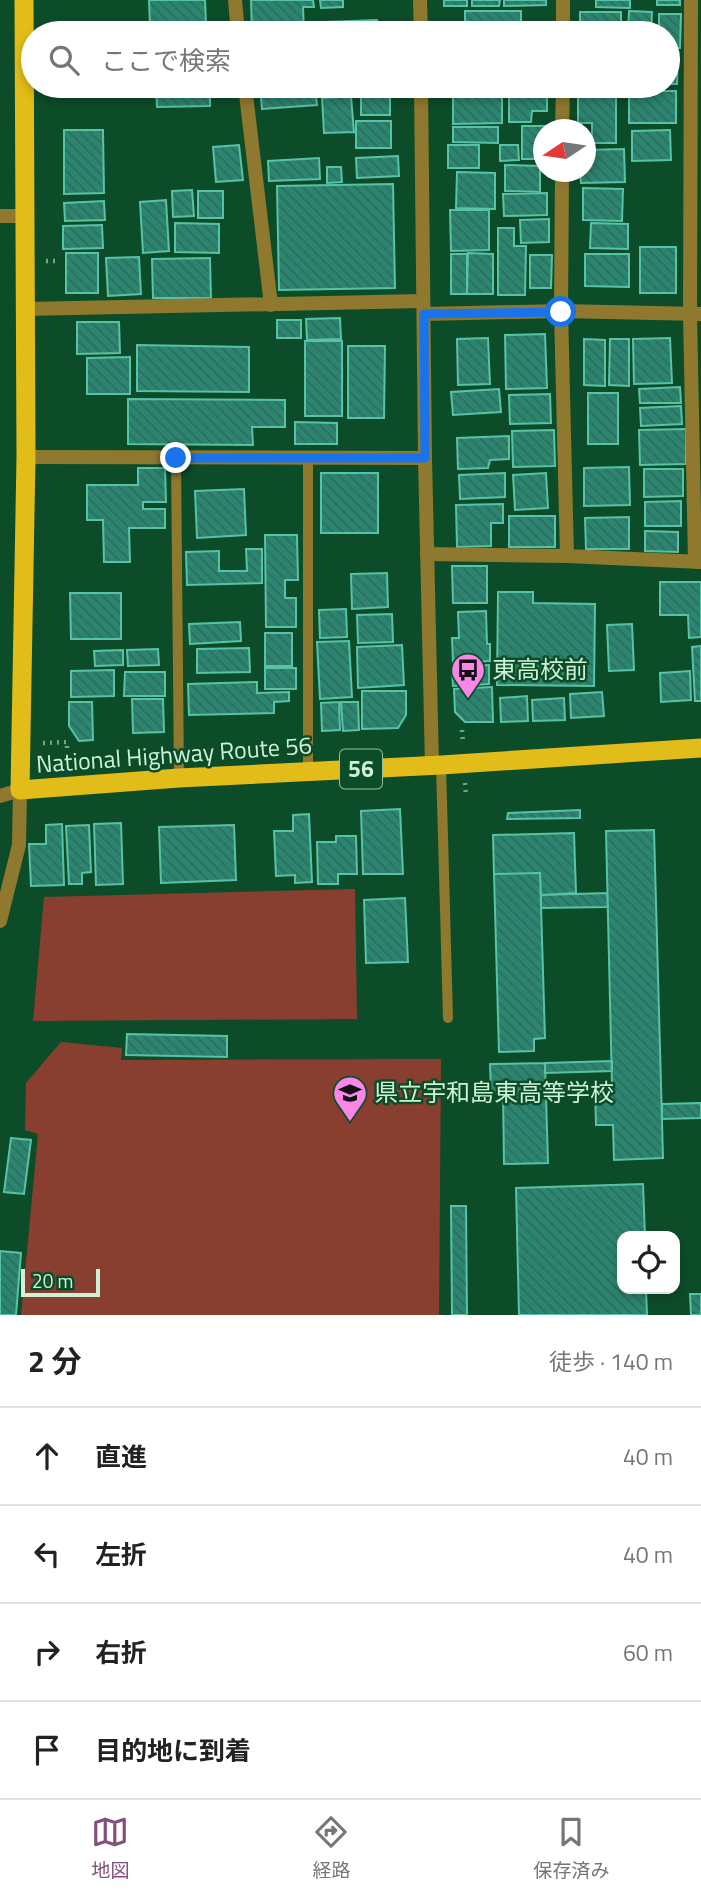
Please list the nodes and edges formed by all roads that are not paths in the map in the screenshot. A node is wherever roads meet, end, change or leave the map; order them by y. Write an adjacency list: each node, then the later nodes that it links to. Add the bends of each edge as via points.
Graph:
1 (24, 0): 6 (highway, National Highway Route 56)
2 (234, 0): 7 (street)
3 (420, 0): 8 (street)
4 (563, 0): 9 (street)
5 (691, 0): 22 (street)
6 (24, 21)
7 (237, 21)
8 (421, 21)
9 (563, 21)
10 (24, 98): 17 (highway, National Highway Route 56)
11 (246, 98): 18 (street)
12 (421, 98): 19 (street)
13 (563, 98): 14 (street)
14 (562, 119)
15 (562, 182): 21 (street)
16 (0, 216): 17 (street)
17 (25, 216): 20 (highway, National Highway Route 56)
18 (271, 305): 19 (street); 20 (street)
19 (423, 308): 21 (street); 26 (street)
20 (25, 309): 23 (highway, National Highway Route 56)
21 (561, 312): 22 (street); 28 (street)
22 (696, 314): 29 (street)
23 (26, 457): 25 (street); 34 (highway, National Highway Route 56)
24 (308, 457): 25 (street); 26 (street); 32 (lane)
25 (176, 458): 33 (lane)
26 (425, 458): 27 (street)
27 (427, 554): 28 (street); 31 (street)
28 (567, 556): 29 (street)
29 (698, 562)
30 (701, 748): 31 (highway, National Highway Route 56 / 56)
31 (436, 765): 32 (highway, National Highway Route 56 / 56); 37 (lane)
32 (308, 771): 33 (highway, National Highway Route 56 / 56)
33 (178, 778): 34 (highway, National Highway Route 56 / 56)
34 (20, 790): 35 (street); 36 (street, via 19,845)
35 (0, 796)
36 (0, 921)
37 (448, 1018)

